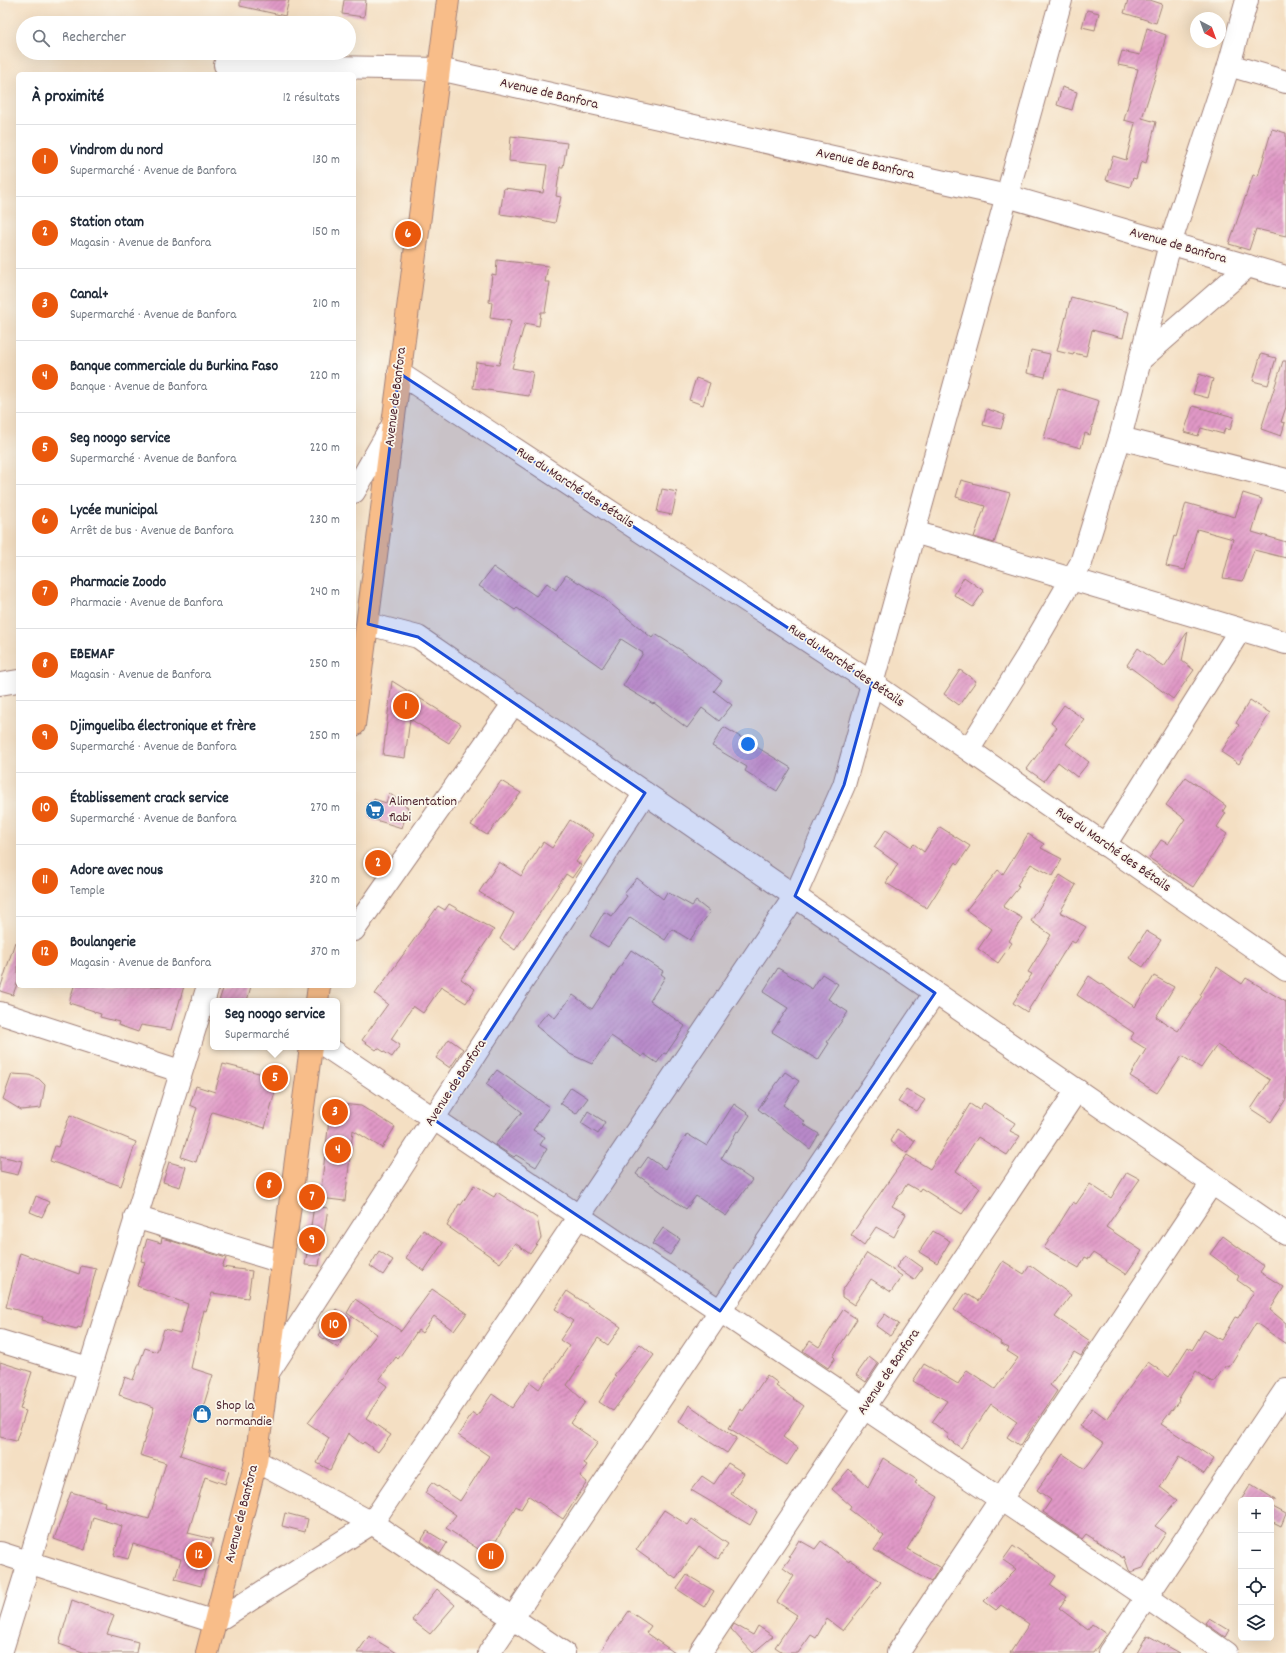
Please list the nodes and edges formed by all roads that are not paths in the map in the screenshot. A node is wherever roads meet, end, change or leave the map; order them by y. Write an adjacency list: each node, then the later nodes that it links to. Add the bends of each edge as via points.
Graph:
1 (448, 0): 6 (main road, Avenue de Banfora)
2 (1061, 0): 8 (street)
3 (1247, 0): 5 (street)
4 (225, 65): 6 (street)
5 (1229, 65): 7 (street); 9 (street)
6 (439, 69): 8 (street, Avenue de Banfora); 13 (main road, Avenue de Banfora)
7 (1286, 82)
8 (1007, 196): 9 (street, Avenue de Banfora); 18 (street)
9 (1170, 244): 10 (street, Avenue de Banfora); 12 (street)
10 (1248, 266): 11 (street, Avenue de Banfora); 12 (street)
11 (1286, 277)
12 (1140, 360): 15 (street)
13 (399, 373): 14 (main road, Avenue de Banfora); 24 (street, Rue du Marché des Bétails)
14 (392, 426): 17 (street); 20 (main road, Avenue de Banfora)
15 (1120, 438): 16 (street); 19 (street, via 1081,563)
16 (1286, 480)
17 (356, 489)
18 (914, 532): 19 (street); 24 (street)
19 (1072, 579): 21 (street); 28 (street)
20 (368, 624): 26 (street, via 418,637); 27 (main road, Avenue de Banfora)
21 (1240, 630): 22 (street); 30 (street)
22 (1286, 643)
23 (16, 681): 25 (street)
24 (872, 683): 28 (street, Rue du Marché des Bétails); 31 (street, via 844,785)
25 (0, 684)
26 (514, 703): 29 (street); 32 (street)
27 (356, 711)
28 (969, 749): 30 (street, Rue du Marché des Bétails)
29 (645, 793): 31 (street); 43 (street, Avenue de Banfora)
30 (1105, 845): 33 (street, Rue du Marché des Bétails)
31 (794, 896): 36 (street); 45 (street)
32 (356, 927)
33 (1286, 970)
34 (207, 988): 41 (street)
35 (319, 988): 37 (main road)
36 (935, 993): 42 (street); 49 (street)
37 (317, 998)
38 (0, 1013): 41 (street)
39 (311, 1050): 48 (main road, Avenue de Banfora)
40 (331, 1050): 43 (street)
41 (180, 1071): 46 (street)
42 (1077, 1090): 44 (street); 54 (street, Avenue de Banfora)
43 (433, 1118): 45 (street); 52 (street, Avenue de Banfora)
44 (1212, 1183): 47 (street); 56 (street)
45 (579, 1216): 49 (street); 57 (street)
46 (135, 1217): 48 (street); 51 (street)
47 (1286, 1234)
48 (282, 1262): 52 (main road, Avenue de Banfora)
49 (720, 1311): 54 (street); 61 (street)
50 (0, 1341): 51 (street)
51 (88, 1368): 59 (street)
52 (268, 1373): 55 (main road, Avenue de Banfora)
53 (1286, 1389): 60 (street)
54 (864, 1408): 56 (street); 67 (street, Avenue de Banfora)
55 (256, 1461): 57 (street); 62 (main road, Avenue de Banfora)
56 (1001, 1499): 60 (street); 68 (street)
57 (372, 1523): 61 (street); 62 (street)
58 (0, 1553): 59 (street)
59 (28, 1562): 62 (street); 63 (street)
60 (1146, 1597): 69 (street); 70 (street)
61 (513, 1618): 65 (street); 66 (street)
62 (215, 1622): 64 (main road, Avenue de Banfora)
63 (0, 1653)
64 (207, 1653)
65 (489, 1653)
66 (564, 1653)
67 (700, 1653)
68 (898, 1653)
69 (1109, 1653)
70 (1226, 1653)

